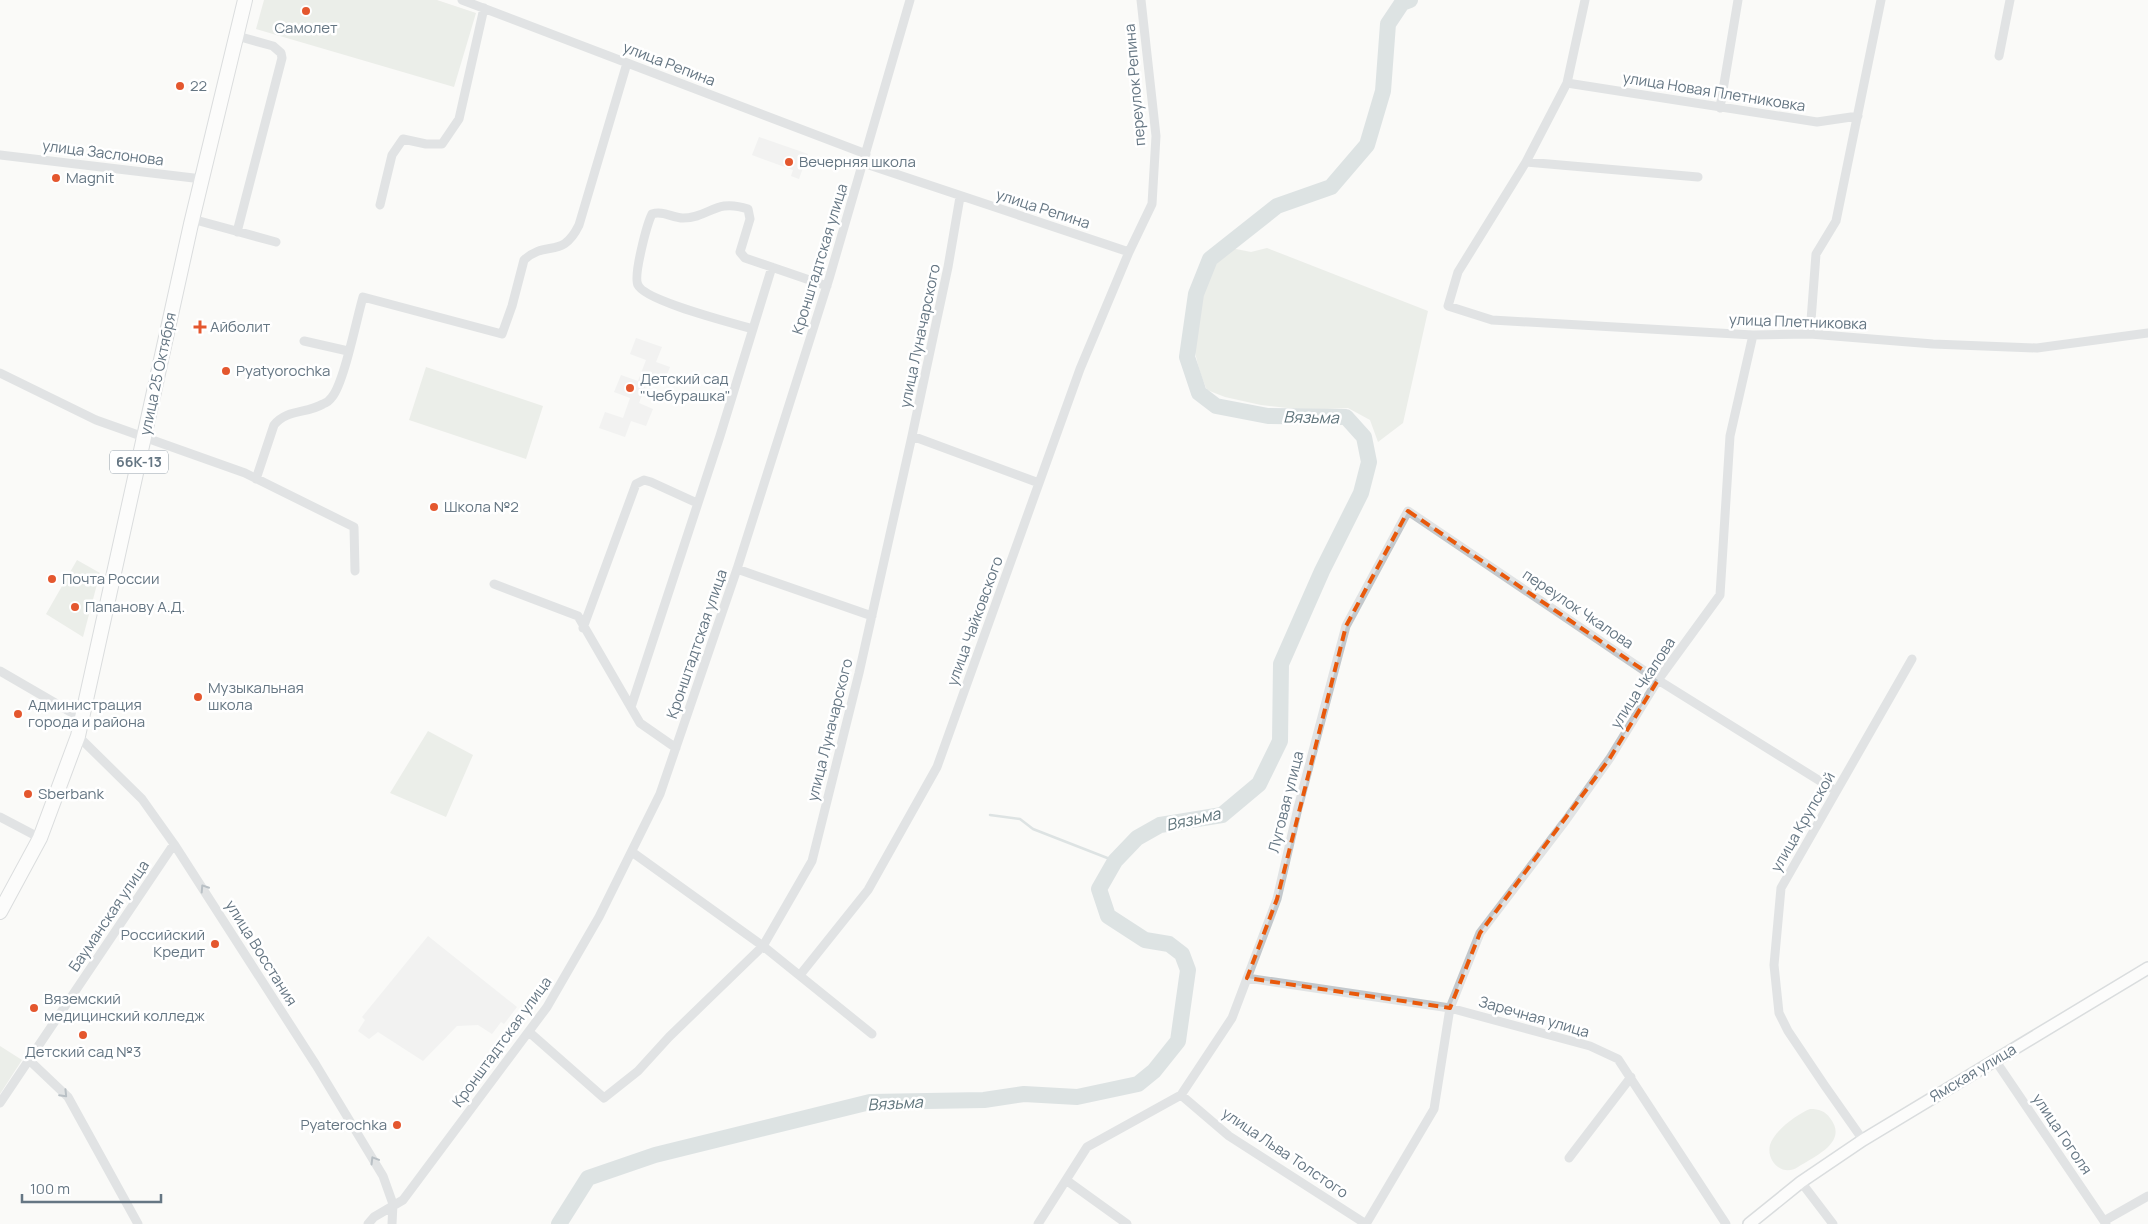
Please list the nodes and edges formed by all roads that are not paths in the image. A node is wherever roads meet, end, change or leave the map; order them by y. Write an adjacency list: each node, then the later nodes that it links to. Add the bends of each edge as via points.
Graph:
1 (244, 0): 10 (main road, улица 25 Октября / 66К-13)
2 (462, 0): 9 (street, улица Репина)
3 (910, 0): 16 (street, Кронштадтская улица)
4 (1141, 0): 27 (street, переулок Репина, via 1156,136 1152,204)
5 (1585, 0): 13 (street)
6 (1738, 0): 14 (street)
7 (1881, 0): 15 (street)
8 (2010, 0): 11 (street)
9 (484, 8): 12 (street, улица Репина); 23 (street, via 459,119 442,144 403,139 392,155)
10 (237, 36): 21 (main road, улица 25 Октября / 66К-13); 25 (street, via 273,46 282,58)
11 (1999, 56)
12 (627, 63): 16 (street, улица Репина); 35 (street, via 576,229 560,247 539,250 524,260 502,334 363,297)
13 (1566, 83): 14 (street, улица Новая Плетниковка); 18 (street)
14 (1720, 108): 15 (street, улица Новая Плетниковка, via 1817,122)
15 (1858, 116): 31 (street, via 1836,221 1816,254)
16 (866, 154): 19 (street, Кронштадтская улица)
17 (0, 155): 21 (street, улица Заслонова)
18 (1526, 162): 20 (street); 33 (street, улица Плетниковка, via 1458,272 1448,306 1492,320)
19 (863, 163): 22 (street, улица Репина); 29 (street, Кронштадтская улица)
20 (1698, 177)
21 (202, 179): 24 (main road, улица 25 Октября / 66К-13)
22 (960, 197): 27 (street, улица Репина); 38 (street, улица Луначарского)
23 (380, 204)
24 (192, 219): 25 (street); 37 (main road, улица 25 Октября / 66К-13)
25 (237, 232): 26 (street)
26 (276, 242)
27 (1129, 252): 40 (street, улица Чайковского, via 1080,369)
28 (772, 267): 29 (street); 30 (street); 30 (street, via 745,258 740,252 750,218 748,209 729,204 692,218 657,212 650,218 636,277 639,288 682,308)
29 (827, 286): 43 (street, Кронштадтская улица)
30 (752, 329): 41 (street)
31 (1810, 334): 32 (street, улица Плетниковка, via 2037,348); 33 (street, улица Плетниковка)
32 (2148, 334)
33 (1754, 335): 50 (street, улица Чкалова, via 1730,436 1720,595)
34 (304, 341): 35 (street)
35 (348, 351): 39 (street, via 332,397 313,408 285,416 274,425)
36 (0, 372): 37 (street, via 96,420)
37 (144, 436): 39 (street); 52 (main road, улица 25 Октября / 66К-13)
38 (912, 436): 40 (street); 46 (street, улица Луначарского)
39 (256, 478): 44 (street, via 354,527)
40 (1039, 483): 63 (street, улица Чайковского, via 937,767 868,890)
41 (697, 503): 47 (street, via 644,480 636,484); 51 (street)
42 (1408, 511): 50 (street, переулок Чкалова); 64 (street, Луговая улица, via 1346,626 1277,899)
43 (737, 569): 46 (street); 54 (street, Кронштадтская улица)
44 (355, 571)
45 (494, 584): 47 (street, via 578,616)
46 (872, 616): 61 (street, улица Луначарского, via 812,861)
47 (583, 628): 51 (street)
48 (1912, 659): 55 (street, улица Крупской)
49 (0, 671): 52 (street)
50 (1658, 680): 55 (street, переулок Чкалова); 65 (street, улица Чкалова, via 1610,758 1480,933)
51 (631, 707): 54 (street, via 640,723)
52 (81, 718): 53 (main road, улица 25 Октября / 66К-13)
53 (78, 736): 57 (main road, улица 25 Октября / 66К-13); 58 (street, улица Восстания, via 142,799)
54 (676, 748): 59 (street, Кронштадтская улица, via 660,794)
55 (1836, 792): 73 (street, улица Крупской, via 1781,888 1774,965 1779,1013 1788,1031)
56 (0, 817): 57 (street)
57 (40, 838): 60 (main road, улица 25 Октября / 66К-13)
58 (174, 844): 68 (street, Бауманская улица); 78 (street, улица Восстания, one-way to 58, via 383,1176 326,1082)
59 (632, 852): 61 (street); 66 (street, Кронштадтская улица, via 599,917)
60 (0, 912)
61 (764, 946): 63 (street); 66 (street, улица Луначарского, via 638,1070 604,1098)
62 (2148, 968): 69 (main road, Ямская улица)
63 (800, 975): 67 (street)
64 (1247, 978): 65 (street, Заречная улица); 71 (street, Луговая улица, via 1232,1018)
65 (1450, 1008): 70 (street, Заречная улица, via 1590,1046 1618,1060); 85 (street, улица Льва Толстого, via 1434,1110)
66 (529, 1032): 78 (street, Кронштадтская улица, via 403,1200)
67 (872, 1034)
68 (28, 1060): 72 (street, Бауманская улица); 80 (street, one-way to 80, via 68,1097)
69 (1995, 1060): 73 (main road, Ямская улица); 79 (street, улица Гоголя)
70 (1631, 1077): 74 (street); 86 (street, Заречная улица)
71 (1181, 1095): 75 (street, via 1087,1147); 85 (street, улица Льва Толстого, via 1229,1136)
72 (0, 1103)
73 (1863, 1140): 76 (main road, Ямская улица)
74 (1569, 1158)
75 (1066, 1180): 83 (street); 84 (street)
76 (1801, 1182): 87 (main road, Ямская улица); 88 (street)
77 (2148, 1196): 79 (street)
78 (393, 1204): 81 (street, Кронштадтская улица); 82 (street)
79 (2105, 1223)
80 (138, 1224)
81 (368, 1224)
82 (392, 1224)
83 (1038, 1224)
84 (1127, 1224)
85 (1366, 1224)
86 (1726, 1224)
87 (1749, 1224)
88 (1834, 1224)

